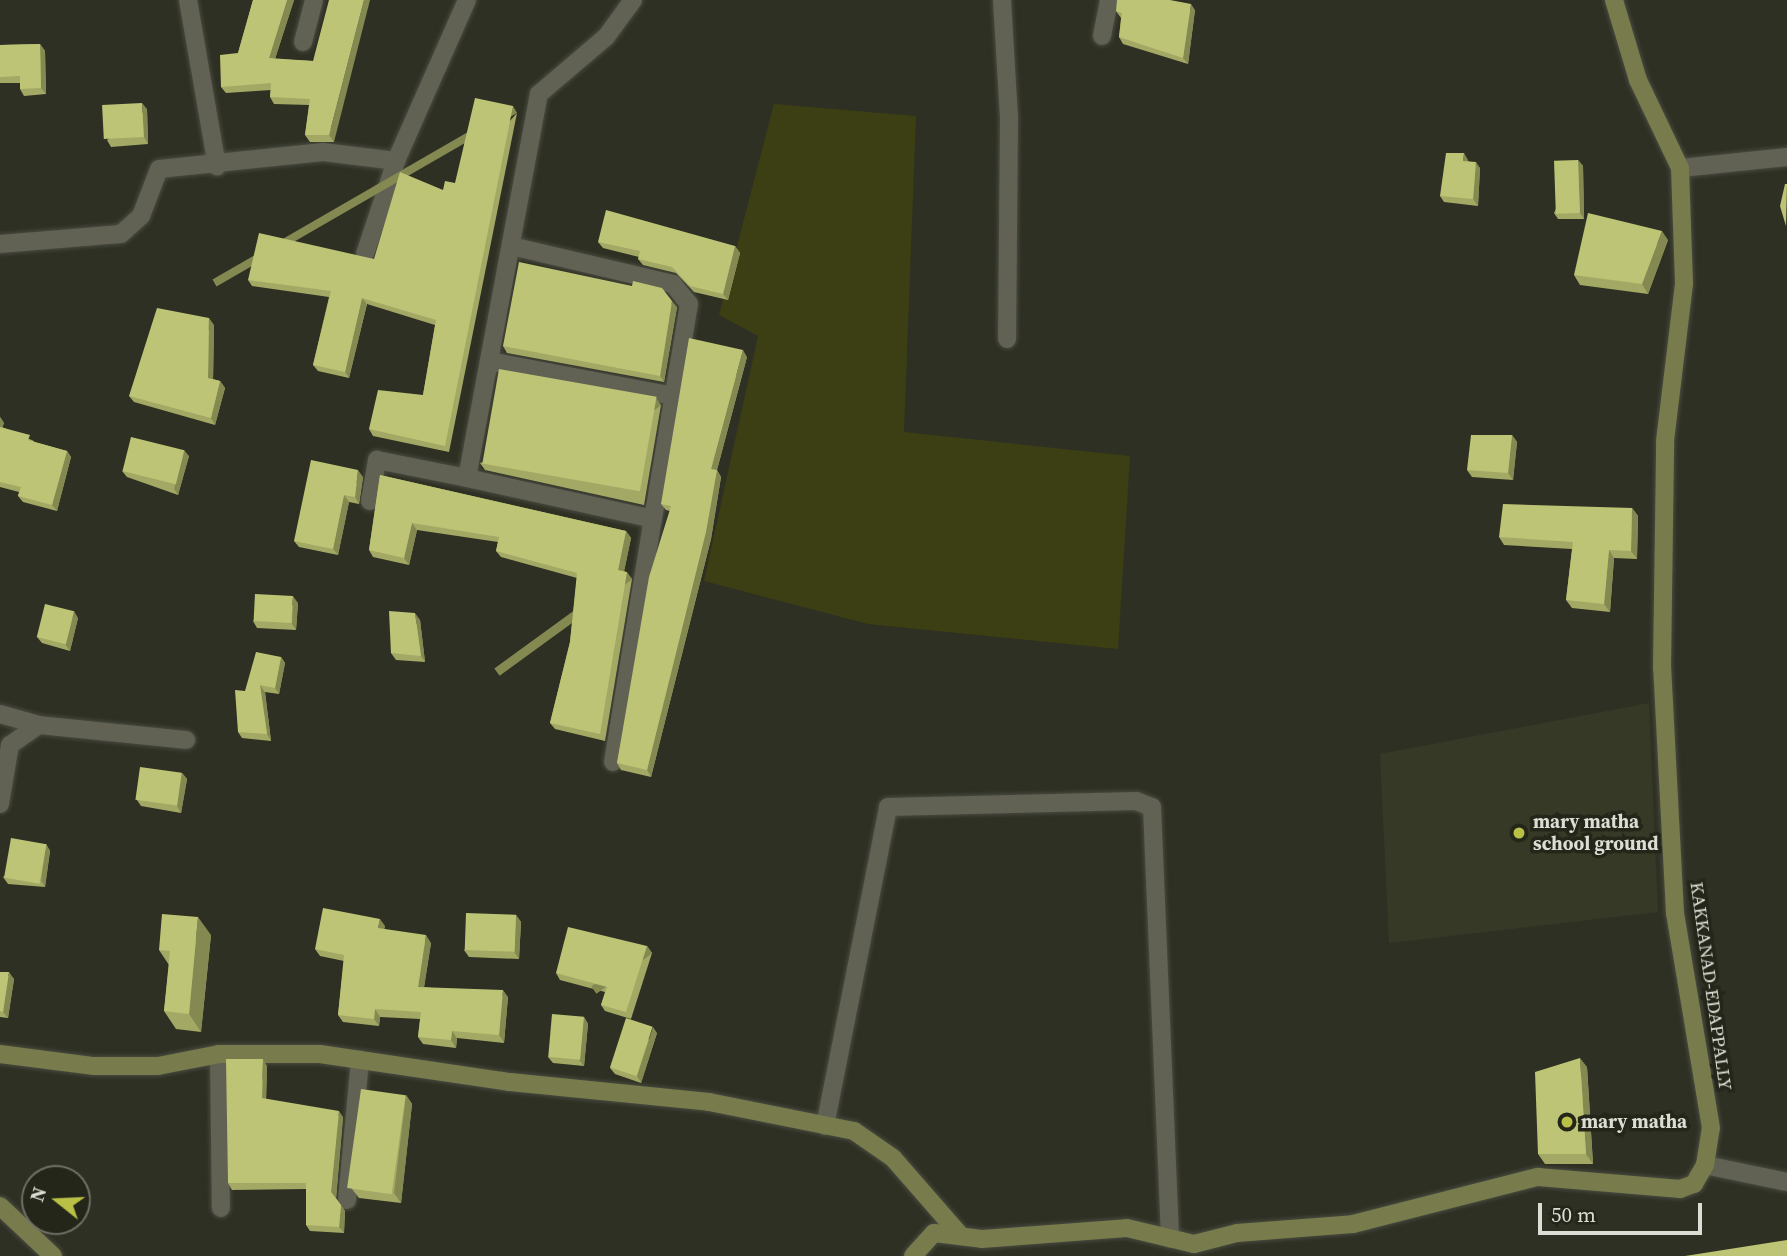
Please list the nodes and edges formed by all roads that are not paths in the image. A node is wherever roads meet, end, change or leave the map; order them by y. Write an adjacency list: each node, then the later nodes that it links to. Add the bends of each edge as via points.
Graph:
1 (188, 0): 12 (street)
2 (314, 0): 9 (street)
3 (467, 0): 11 (street)
4 (633, 0): 15 (street, via 606,37 539,94)
5 (1002, 0): 17 (street, via 1009,117)
6 (1109, 0): 8 (street)
7 (1614, 0): 13 (street, KAKKANAD-EDAPPALLY, via 1638,80)
8 (1102, 36)
9 (303, 42)
10 (1787, 157): 13 (street)
11 (396, 161): 12 (street, via 323,152); 16 (street)
12 (217, 166): 14 (street, via 159,169 141,216 121,234)
13 (1680, 168): 32 (street, KAKKANAD-EDAPPALLY, via 1684,283 1665,441 1662,668 1675,913 1711,1128)
14 (0, 244)
15 (511, 246): 18 (street); 19 (street, via 682,291 690,315)
16 (365, 254)
17 (1007, 339)
18 (489, 361): 19 (street); 20 (street)
19 (675, 396): 22 (street)
20 (467, 478): 21 (street, via 377,460); 22 (street)
21 (370, 501)
22 (653, 519): 26 (street)
23 (0, 714): 24 (street)
24 (39, 725): 25 (street); 27 (street, via 10,745)
25 (186, 740)
26 (613, 762)
27 (0, 804)
28 (0, 1054): 29 (street, via 94,1066 158,1066)
29 (219, 1054): 30 (street); 36 (street)
30 (360, 1060): 31 (street, via 709,1102); 34 (street)
31 (825, 1126): 37 (street, via 854,1131 893,1158); 38 (street, via 888,807 1136,802 1152,807)
32 (1705, 1165): 33 (street); 38 (street, via 1694,1184 1680,1189 1538,1177 1353,1224 1237,1233 1194,1244)
33 (1787, 1182)
34 (347, 1200)
35 (0, 1206): 39 (street)
36 (220, 1209)
37 (961, 1236): 38 (street, via 1127,1228); 40 (street, via 934,1233)
38 (1170, 1239)
39 (52, 1256)
40 (913, 1256)

